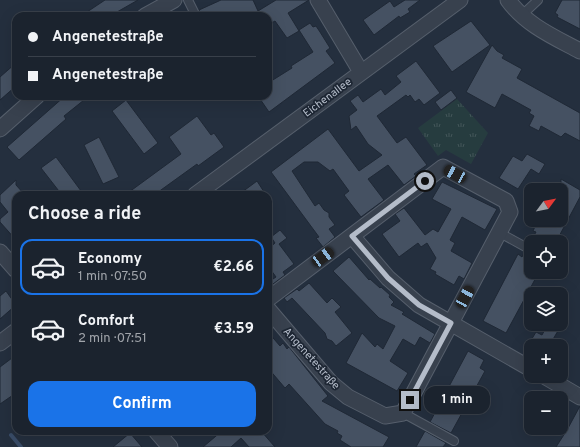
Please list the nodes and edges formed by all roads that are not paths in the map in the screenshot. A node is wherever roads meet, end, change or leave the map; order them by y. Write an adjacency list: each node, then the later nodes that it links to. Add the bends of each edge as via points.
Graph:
1 (174, 0): 7 (street)
2 (188, 0): 8 (lane)
3 (318, 0): 11 (street)
4 (460, 0): 11 (street, Eichenallee)
5 (508, 0): 9 (street)
6 (538, 0): 9 (lane)
7 (152, 12)
8 (194, 12)
9 (521, 16): 10 (street, via 533,26)
10 (580, 52)
11 (361, 72): 14 (street, Eichenallee)
12 (33, 100): 13 (street)
13 (0, 129)
14 (200, 191)
15 (500, 233): 16 (street, via 510,212 506,202 443,167); 17 (lane); 22 (street)
16 (352, 236): 20 (street); 22 (street, via 388,278 419,305)
17 (524, 246)
18 (0, 252): 19 (street)
19 (12, 266)
20 (272, 296)
21 (272, 314): 28 (street, Angenetestraße, via 332,383 348,397 385,416)
22 (451, 323): 25 (street); 28 (street)
23 (12, 334): 24 (street)
24 (0, 343)
25 (524, 365)
26 (556, 383): 27 (street)
27 (580, 397)
28 (403, 413): 30 (lane)
29 (160, 435): 31 (street)
30 (454, 441)
31 (170, 447)

